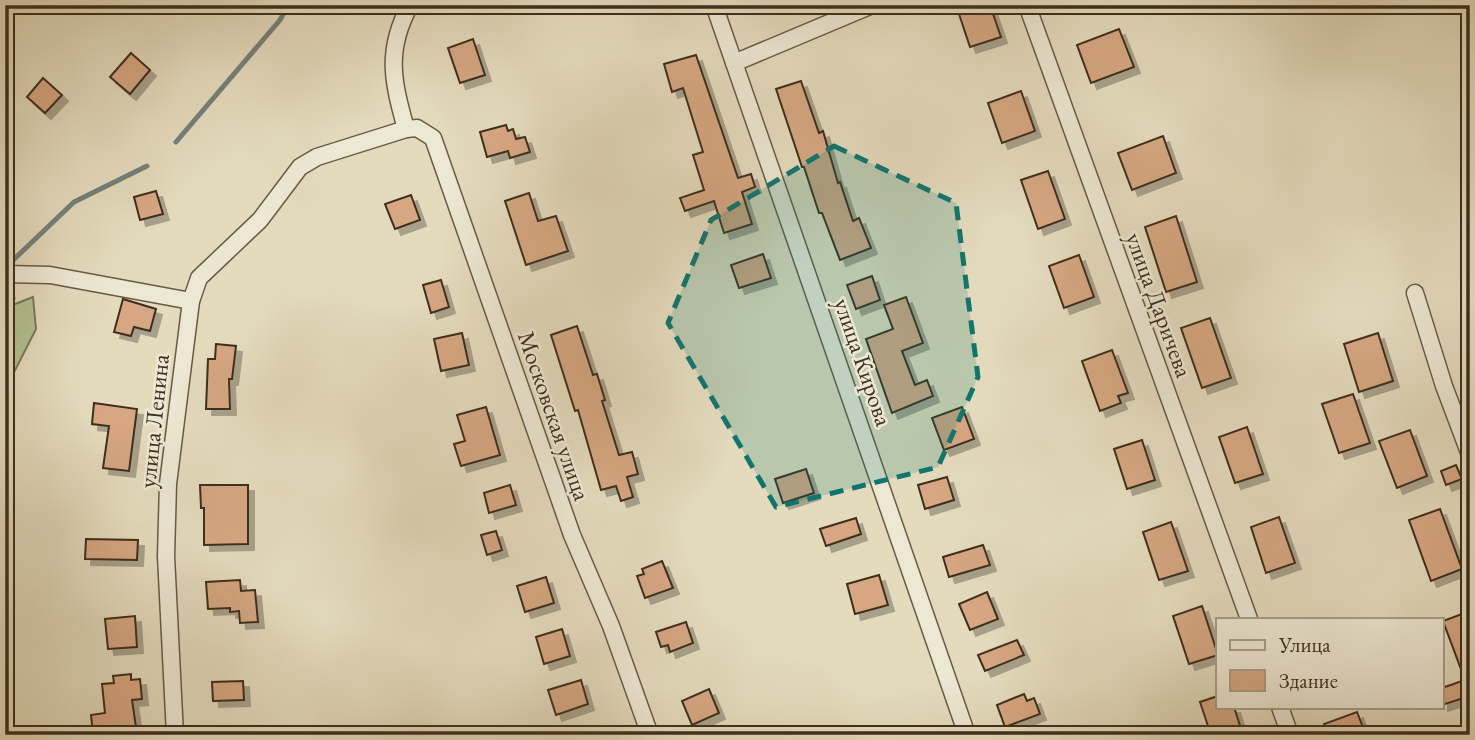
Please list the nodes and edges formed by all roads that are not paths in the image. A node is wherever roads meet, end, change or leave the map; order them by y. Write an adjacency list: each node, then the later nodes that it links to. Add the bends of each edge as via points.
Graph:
1 (410, 5): 6 (street, via 396,37 392,63)
2 (714, 5): 5 (street, улица Кирова)
3 (872, 5): 5 (street)
4 (1027, 5): 11 (street, улица Даричева)
5 (734, 63): 15 (street, улица Кирова)
6 (406, 129): 9 (street, via 317,156 300,167 260,220 199,278); 14 (street, Московская улица, via 416,128 433,138 572,535)
7 (5, 274): 9 (street, via 50,275)
8 (1415, 293): 10 (street)
9 (191, 301): 13 (street, улица Ленина, via 168,484 166,556)
10 (1470, 455)
11 (1249, 618)
12 (1280, 708): 16 (street)
13 (175, 735)
14 (650, 735)
15 (967, 735)
16 (1290, 735)

